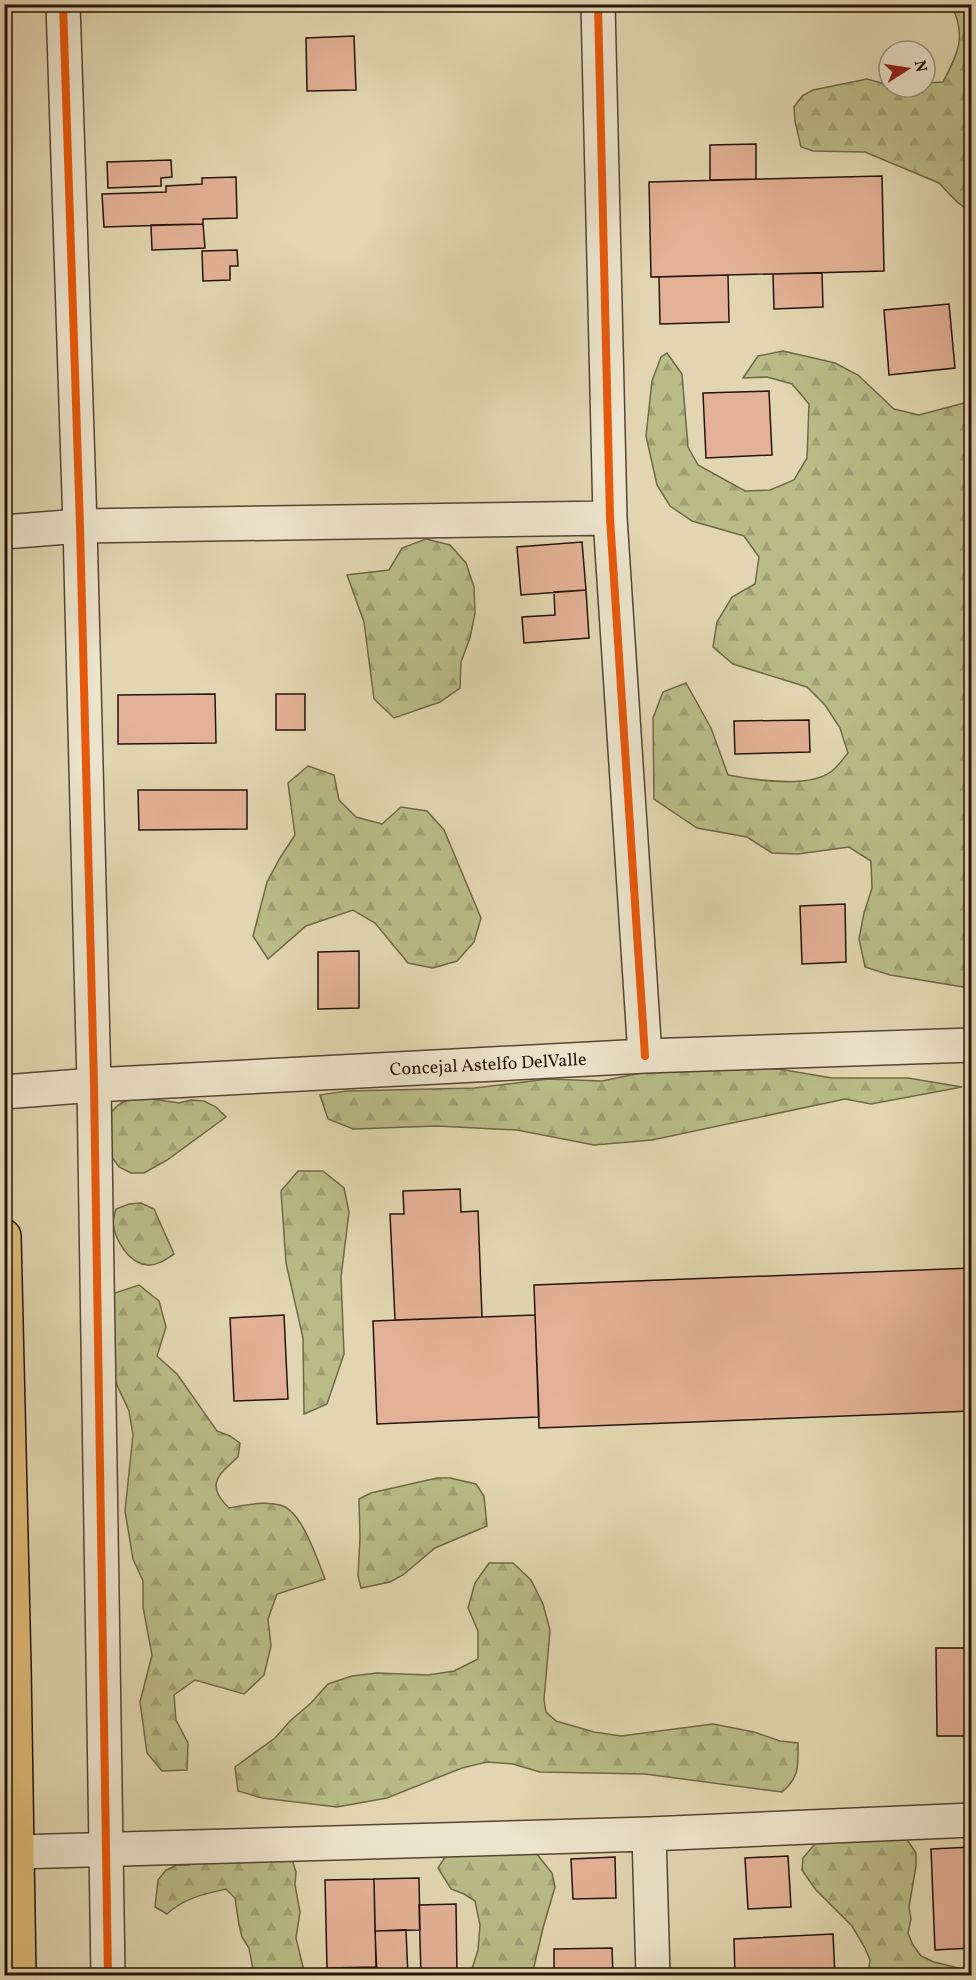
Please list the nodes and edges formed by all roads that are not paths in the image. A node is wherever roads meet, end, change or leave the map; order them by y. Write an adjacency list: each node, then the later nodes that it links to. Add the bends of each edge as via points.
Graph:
1 (63, 4): 4 (street)
2 (598, 4): 3 (street)
3 (610, 518): 4 (street); 7 (street)
4 (80, 526): 5 (street); 8 (street)
5 (4, 532)
6 (972, 1045): 7 (street, Concejal Astelfo DelValle)
7 (645, 1056): 8 (street, Concejal Astelfo DelValle)
8 (94, 1085): 9 (street, Concejal Astelfo DelValle); 14 (street)
9 (4, 1092)
10 (4, 1236): 11 (highway)
11 (9, 1666): 15 (highway)
12 (972, 1820): 13 (street)
13 (649, 1834): 14 (street); 18 (street)
14 (105, 1850): 15 (street); 17 (street)
15 (15, 1852): 16 (highway)
16 (19, 1976)
17 (108, 1976)
18 (653, 1976)

